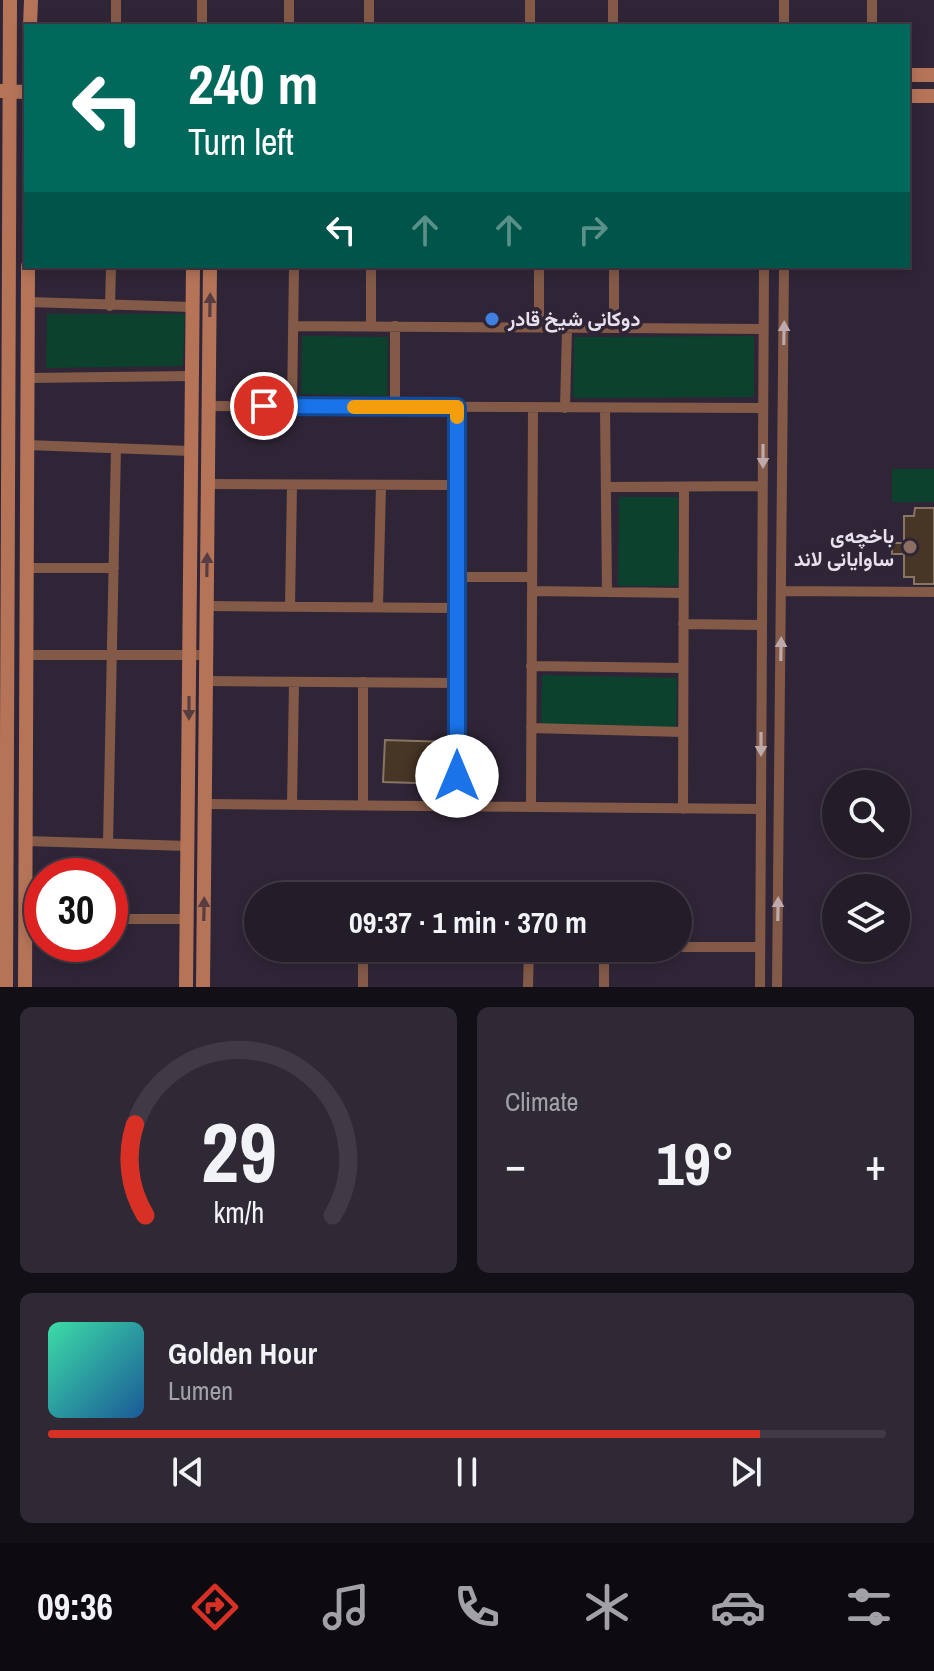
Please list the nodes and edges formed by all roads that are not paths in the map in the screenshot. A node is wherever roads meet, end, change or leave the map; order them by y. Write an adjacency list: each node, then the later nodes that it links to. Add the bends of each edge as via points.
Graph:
1 (10, 0): 20 (street)
2 (31, 0): 11 (street)
3 (116, 0): 12 (street)
4 (202, 0): 13 (street)
5 (289, 0): 14 (street)
6 (369, 0): 15 (street)
7 (530, 0): 16 (street)
8 (613, 0): 17 (street)
9 (784, 0): 18 (street)
10 (872, 0): 19 (street)
11 (30, 24)
12 (116, 24)
13 (202, 24)
14 (289, 24)
15 (369, 24)
16 (530, 24)
17 (613, 24)
18 (784, 24)
19 (872, 24)
20 (5, 72): 23 (street)
21 (910, 75): 22 (street)
22 (934, 75)
23 (5, 91): 26 (street)
24 (910, 96): 25 (street)
25 (934, 96)
26 (5, 174): 27 (street)
27 (4, 248): 63 (street)
28 (28, 268): 38 (street)
29 (111, 268): 39 (street)
30 (193, 268): 40 (street)
31 (210, 268): 52 (street, one-way to 31)
32 (294, 268): 41 (street)
33 (371, 268): 42 (street)
34 (539, 268): 44 (street)
35 (614, 268): 46 (street)
36 (764, 268): 47 (street)
37 (784, 268): 51 (street, one-way to 37)
38 (28, 302): 39 (street); 49 (street)
39 (110, 306): 40 (street)
40 (192, 307): 48 (street)
41 (293, 326): 42 (street); 53 (street)
42 (371, 326): 43 (street)
43 (395, 326): 44 (street); 54 (street)
44 (539, 327): 45 (street)
45 (567, 328): 46 (street); 57 (street)
46 (614, 328): 47 (street)
47 (763, 329): 50 (street)
48 (192, 376): 49 (street); 62 (street)
49 (28, 378): 60 (street)
50 (763, 383): 51 (street); 59 (street)
51 (783, 383): 79 (street)
52 (209, 406): 53 (street); 64 (street)
53 (292, 406): 54 (street)
54 (395, 407): 55 (street)
55 (457, 407): 56 (street); 66 (street)
56 (533, 407): 57 (street); 77 (street)
57 (565, 408): 58 (street)
58 (605, 408): 59 (street); 69 (street)
59 (763, 408): 68 (street, one-way to 68)
60 (27, 445): 61 (street); 72 (street)
61 (116, 448): 62 (street); 75 (street)
62 (191, 451): 91 (street)
63 (4, 478): 71 (street)
64 (208, 484): 65 (street); 83 (street, one-way to 64)
65 (292, 485): 67 (street); 84 (street)
66 (457, 485): 67 (street); 76 (street)
67 (381, 486): 85 (street)
68 (763, 486): 70 (street); 88 (street)
69 (606, 487): 70 (street); 80 (street)
70 (684, 487): 82 (street)
71 (8, 520): 72 (street); 73 (street)
72 (27, 520): 74 (street)
73 (4, 559): 93 (street)
74 (27, 568): 75 (street); 89 (street)
75 (114, 568): 90 (street)
76 (457, 577): 77 (street); 86 (street)
77 (532, 577): 78 (street)
78 (532, 591): 80 (street); 94 (street)
79 (781, 591): 81 (street); 117 (street, one-way to 79)
80 (607, 592): 82 (street)
81 (934, 592)
82 (683, 593): 87 (street)
83 (207, 606): 84 (street); 92 (street)
84 (290, 607): 85 (street)
85 (378, 607): 86 (street)
86 (457, 608): 99 (street)
87 (683, 624): 88 (street); 95 (street)
88 (762, 625): 112 (street, one-way to 112)
89 (27, 655): 90 (street); 104 (street)
90 (112, 655): 91 (street); 114 (street)
91 (189, 655): 92 (street); 115 (street, one-way to 115)
92 (206, 655): 96 (street)
93 (4, 656): 100 (street)
94 (531, 666): 95 (street); 101 (street)
95 (683, 668): 102 (street)
96 (206, 681): 97 (street); 105 (street)
97 (294, 682): 98 (street); 106 (street)
98 (363, 682): 99 (street); 107 (street)
99 (457, 683): 109 (street)
100 (4, 725): 103 (street)
101 (531, 728): 102 (street); 108 (street)
102 (683, 732): 111 (street)
103 (7, 783): 104 (street); 110 (street)
104 (26, 783): 113 (street)
105 (205, 804): 106 (street); 130 (street, one-way to 105)
106 (292, 805): 107 (street)
107 (363, 805): 109 (street)
108 (531, 806): 109 (street); 111 (street)
109 (457, 807)
110 (3, 808): 127 (street)
111 (683, 809): 112 (street)
112 (761, 809): 118 (street)
113 (26, 841): 114 (street); 116 (street)
114 (108, 843): 115 (street)
115 (188, 846): 120 (street)
116 (26, 858)
117 (778, 860): 118 (street); 135 (street, one-way to 117)
118 (761, 861): 122 (street)
119 (128, 919): 120 (street)
120 (187, 919): 129 (street)
121 (692, 947): 122 (street)
122 (760, 947): 134 (street)
123 (25, 962): 128 (street)
124 (363, 962): 131 (street)
125 (529, 962): 132 (street)
126 (604, 962): 133 (street)
127 (6, 987)
128 (25, 987)
129 (186, 987)
130 (203, 987)
131 (363, 987)
132 (528, 987)
133 (604, 987)
134 (760, 987)
135 (777, 987)

